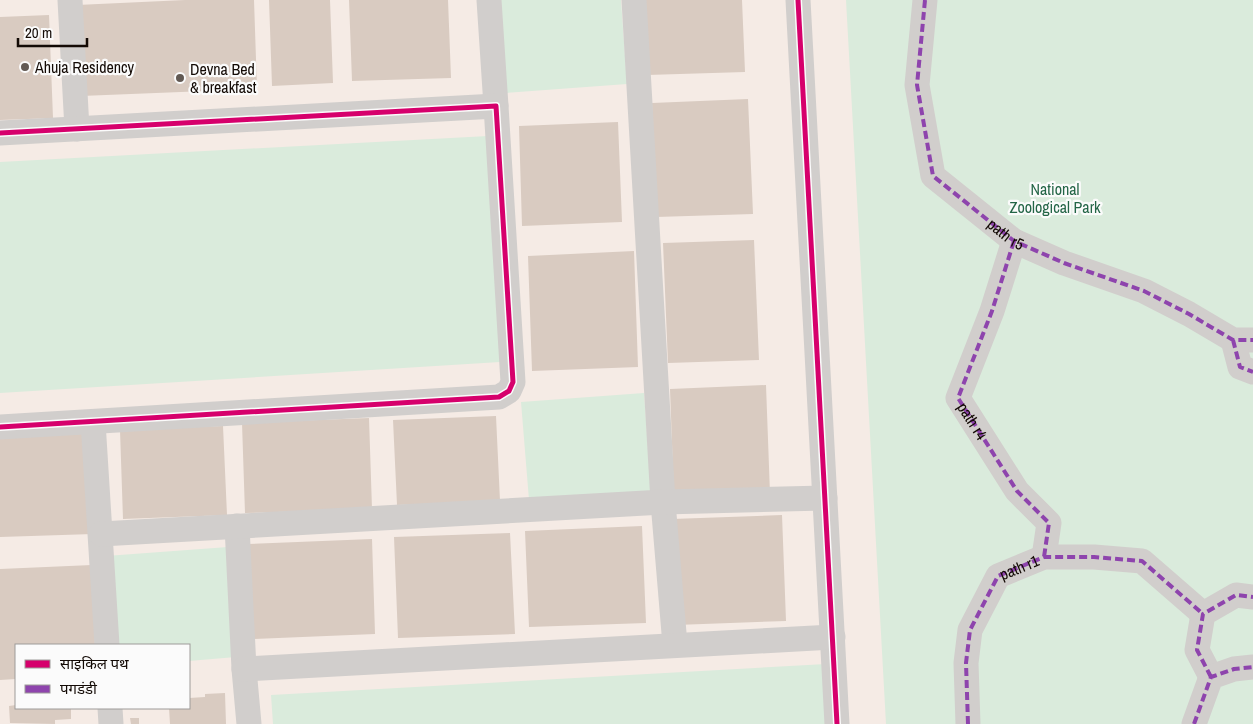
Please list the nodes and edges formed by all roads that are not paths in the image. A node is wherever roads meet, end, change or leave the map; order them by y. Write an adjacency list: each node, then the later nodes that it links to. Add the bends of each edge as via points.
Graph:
1 (70, 0): 7 (street)
2 (489, 0): 6 (street)
3 (634, 0): 15 (street)
4 (798, 0): 14 (street)
5 (925, 0): 9 (street, path r5, via 918,85 933,176)
6 (496, 106): 7 (street); 12 (street, via 512,382 504,395)
7 (77, 129): 8 (street)
8 (0, 133)
9 (1014, 241): 10 (street, path r5, via 1064,263 1144,291); 18 (street, path r4, via 992,311 958,398 1017,491 1049,523)
10 (1243, 340): 11 (street, via 1240,367)
11 (1253, 372)
12 (93, 422): 13 (street); 17 (street)
13 (0, 427)
14 (825, 498): 15 (street); 21 (street)
15 (663, 502): 16 (street); 23 (street)
16 (237, 526): 17 (street); 25 (street)
17 (101, 534): 22 (street)
18 (1044, 557): 20 (street, path r1, via 1142,561); 31 (street, path r1, via 998,576 970,630 966,663)
19 (1253, 597): 20 (street, via 1236,595)
20 (1203, 614): 26 (street, via 1197,650)
21 (832, 636): 23 (street); 30 (street)
22 (107, 644)
23 (675, 645): 25 (street)
24 (1253, 667): 26 (street)
25 (244, 669): 29 (street)
26 (1210, 677): 32 (street)
27 (110, 709): 28 (street)
28 (111, 724)
29 (249, 724)
30 (837, 724)
31 (968, 724)
32 (1194, 724)

